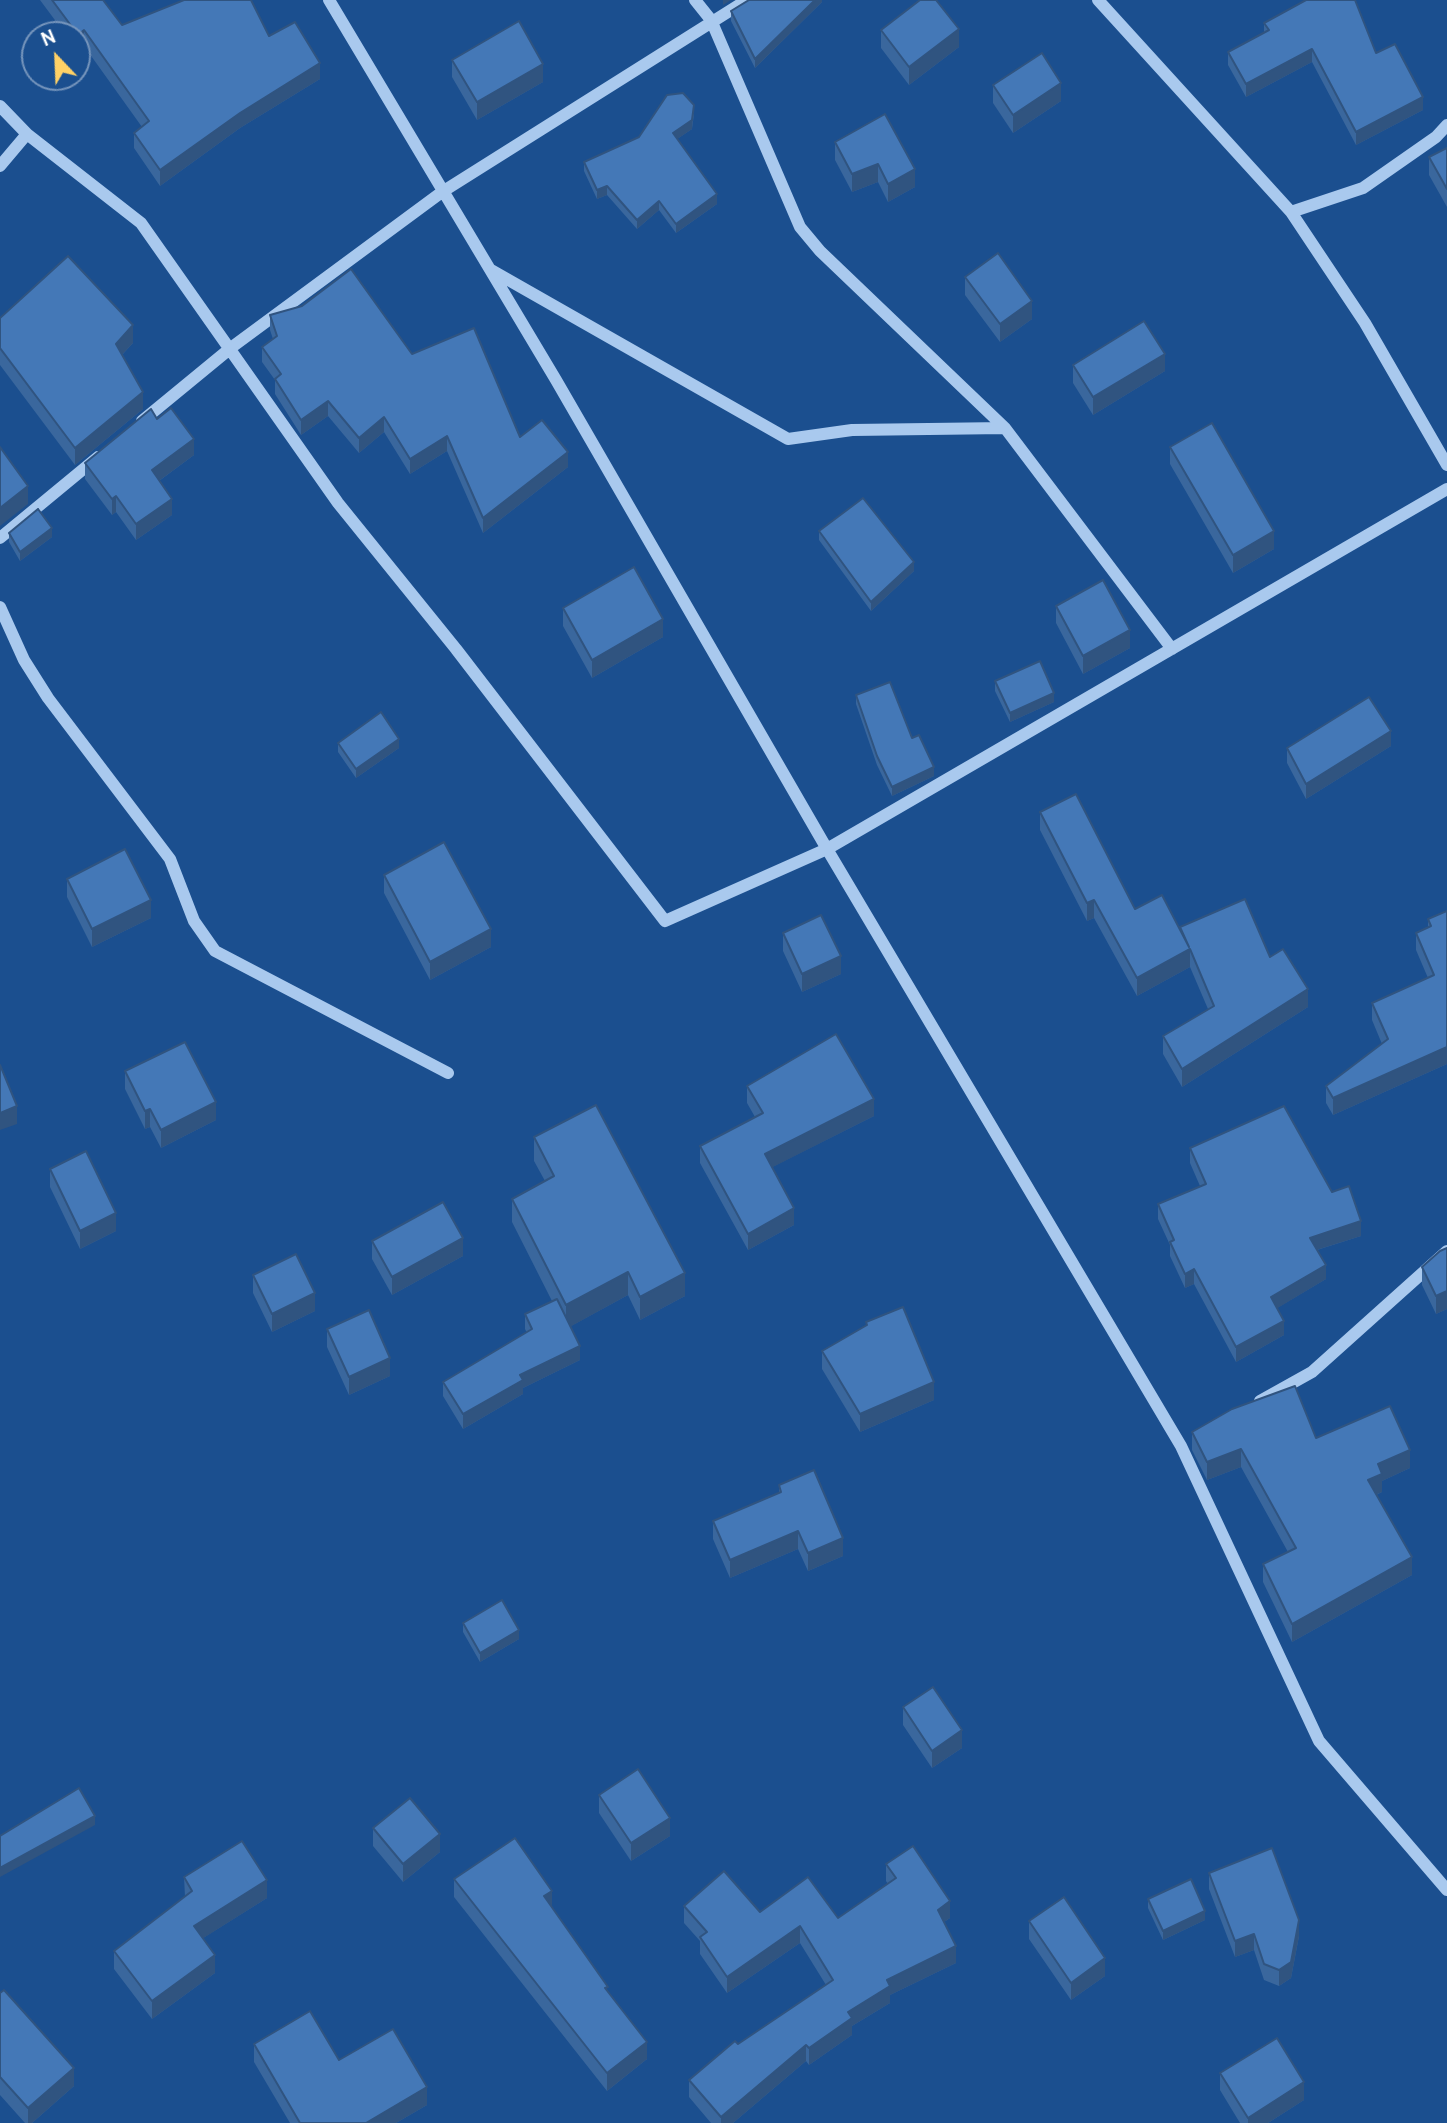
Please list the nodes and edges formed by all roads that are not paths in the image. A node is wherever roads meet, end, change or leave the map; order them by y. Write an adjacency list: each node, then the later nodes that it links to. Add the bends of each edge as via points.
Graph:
1 (329, 0): 10 (street)
2 (695, 0): 5 (street)
3 (747, 0): 5 (street)
4 (1098, 0): 11 (street)
5 (711, 20): 10 (street); 14 (street, via 800,227)
6 (0, 106): 8 (street)
7 (1447, 125): 11 (street, via 1363,188)
8 (27, 134): 9 (street); 13 (street, via 141,223)
9 (0, 166)
10 (442, 192): 12 (street); 13 (street)
11 (1291, 212): 17 (street, via 1365,323)
12 (488, 268): 14 (street, via 788,439 852,430); 22 (street)
13 (232, 347): 15 (street); 22 (street, via 338,503 665,921)
14 (1005, 428): 21 (street)
15 (126, 434)
16 (105, 451): 19 (street)
17 (1447, 465)
18 (1447, 489): 21 (street)
19 (0, 538)
20 (0, 607): 23 (street, via 48,698 170,859 194,922 215,951)
21 (1172, 649): 22 (street)
22 (827, 849): 26 (street, via 1186,1442 1319,1741)
23 (448, 1073)
24 (1447, 1251): 25 (street, via 1312,1372)
25 (1252, 1405)
26 (1447, 1890)

